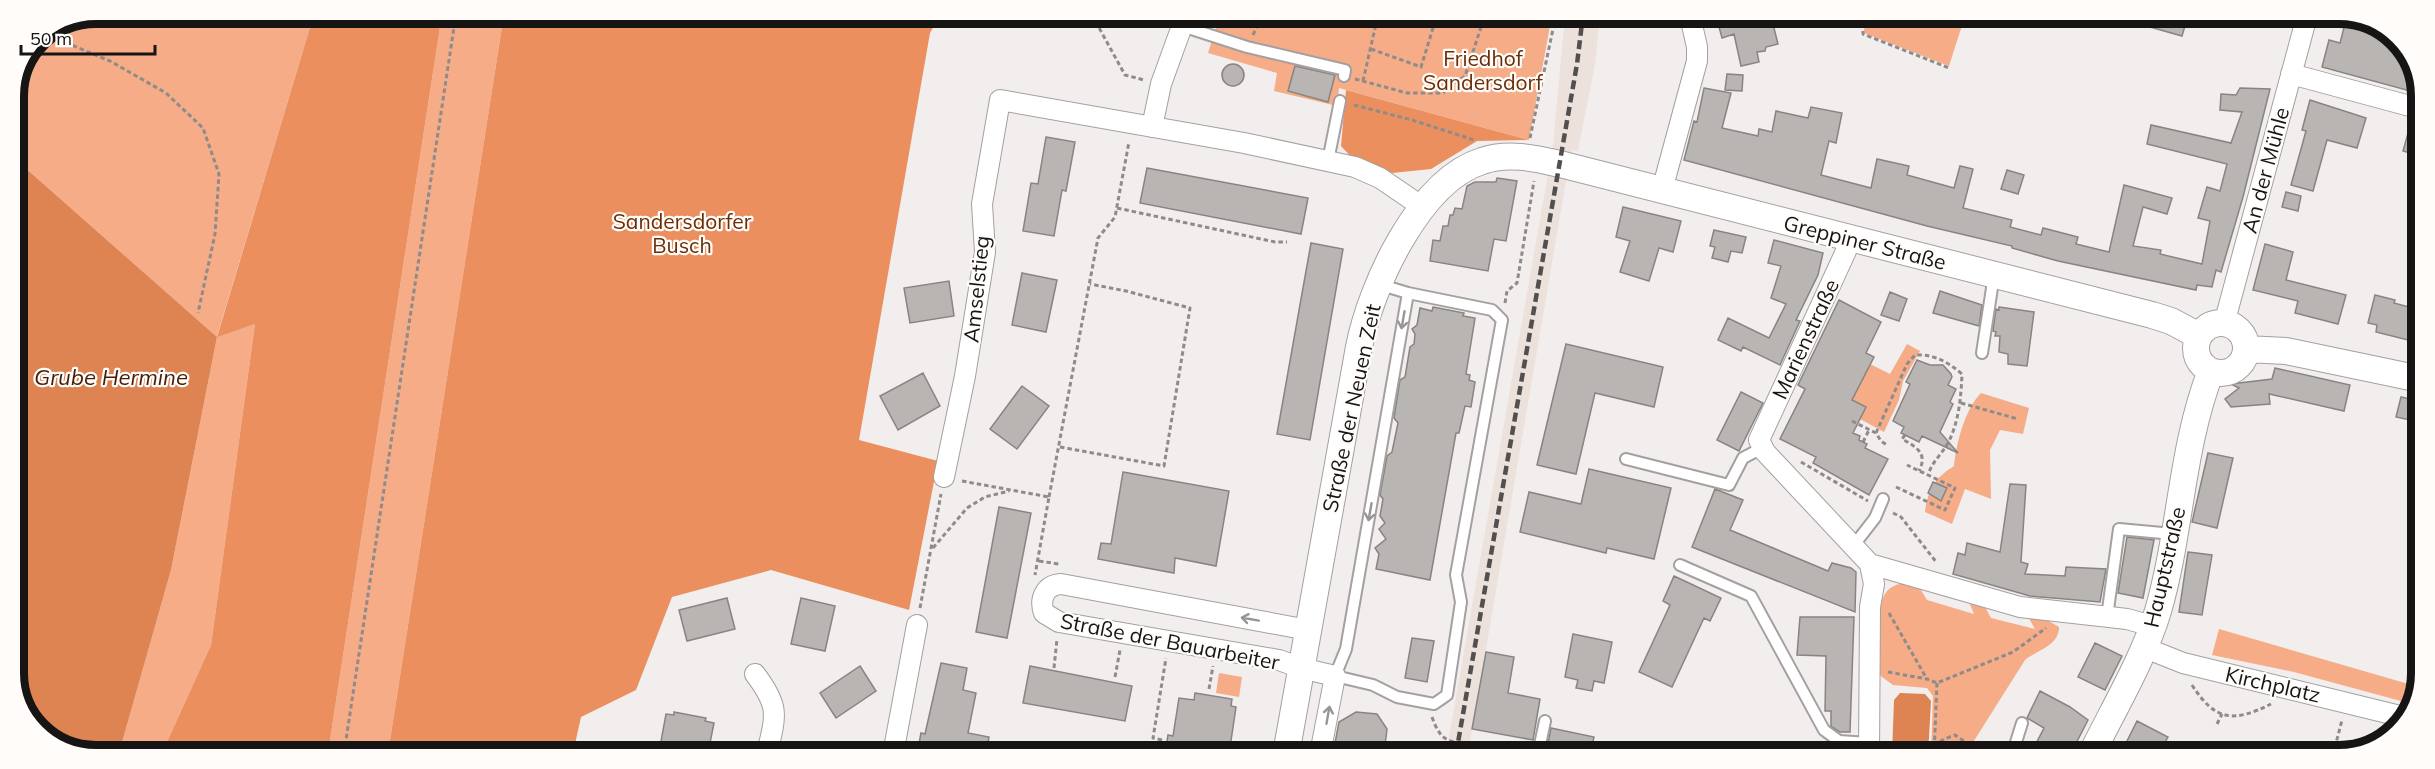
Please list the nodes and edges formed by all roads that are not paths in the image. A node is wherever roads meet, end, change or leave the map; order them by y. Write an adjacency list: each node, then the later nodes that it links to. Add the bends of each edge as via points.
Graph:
1 (1183, 24): 9 (street, via 1161,84)
2 (1193, 24): 6 (lane, via 1247,47 1345,70)
3 (1692, 24): 12 (street, via 1697,61)
4 (2305, 24): 5 (street, An der Mühle)
5 (2291, 74): 8 (street); 18 (street, An der Mühle)
6 (1344, 76)
7 (1340, 101): 11 (lane)
8 (2411, 106)
9 (1152, 127): 11 (street); 26 (street, Amselstieg, via 1000,100 982,204 985,252)
10 (1532, 158): 12 (street, Greppiner Straße); 13 (street, Straße der Neuen Zeit, via 1498,157 1469,165 1455,174)
11 (1328, 161): 13 (street, via 1380,178)
12 (1662, 190): 14 (street, Greppiner Straße)
13 (1424, 208): 16 (street, Straße der Neuen Zeit)
14 (1849, 238): 15 (street, Greppiner Straße); 24 (street, Marienstraße)
15 (1994, 275): 19 (street, Greppiner Straße, via 2152,315); 21 (lane)
16 (1378, 284): 17 (lane); 34 (street, Straße der Neuen Zeit, via 1359,347)
17 (1408, 293): 38 (lane, one-way to 38, via 1346,649); 38 (lane, via 1492,310 1502,320 1456,575 1461,602 1447,695 1434,704 1397,697 1373,685)
18 (2224, 324): 19 (street, via 2208,327); 20 (street, via 2240,332)
19 (2199, 336): 22 (street, via 2198,356)
20 (2246, 349): 22 (street, via 2234,369); 23 (street, via 2286,351)
21 (1982, 353)
22 (2211, 371): 28 (street, Hauptstraße, via 2195,416)
23 (2411, 378)
24 (1761, 444): 25 (lane, via 1743,458 1729,486); 29 (street)
25 (1626, 459)
26 (944, 477)
27 (1881, 503): 29 (lane, via 1875,518)
28 (2173, 534): 32 (lane, via 2119,529); 35 (street, Hauptstraße, via 2163,588)
29 (1854, 545): 30 (street)
30 (1870, 564): 32 (street, Kirchplatz, via 2020,607); 48 (street, via 1874,584 1870,607)
31 (1680, 565): 47 (lane, via 1751,596 1824,730 1839,741)
32 (2107, 617): 35 (street, Kirchplatz, via 2130,620)
33 (917, 625): 43 (street)
34 (1308, 630): 36 (street, Straße der Neuen Zeit); 36 (street, Straße der Bauarbeiter, one-way to 36, via 1061,584 1047,589 1043,597 1044,613 1059,622 1279,660)
35 (2148, 636): 39 (street, Kirchplatz, via 2183,663); 50 (street, Hauptstraße)
36 (1301, 668): 38 (street); 44 (street, Straße der Neuen Zeit)
37 (755, 674): 42 (street, via 775,708)
38 (1335, 676): 45 (street, one-way to 38)
39 (2397, 715)
40 (1545, 721): 46 (lane)
41 (2022, 723): 49 (lane)
42 (769, 745)
43 (895, 745)
44 (1288, 745)
45 (1322, 745)
46 (1540, 745)
47 (1854, 745)
48 (1869, 745)
49 (2015, 745)
50 (2098, 745)

